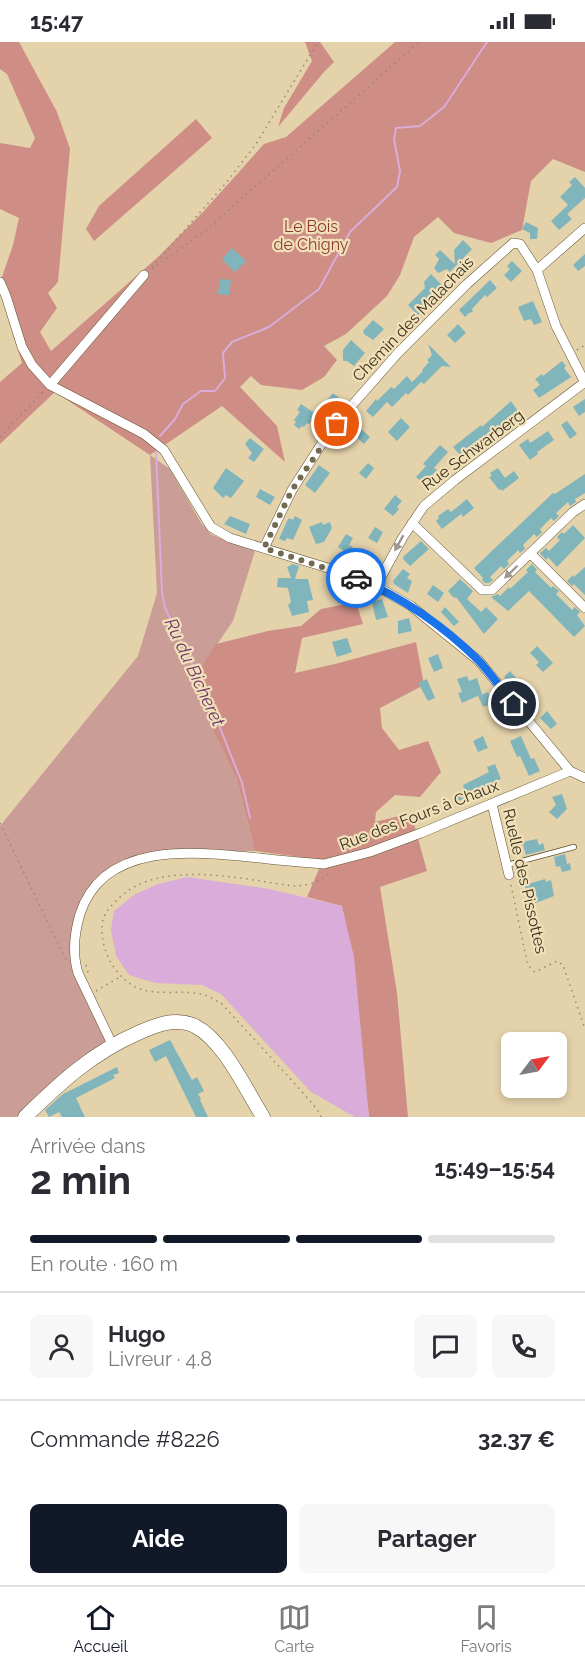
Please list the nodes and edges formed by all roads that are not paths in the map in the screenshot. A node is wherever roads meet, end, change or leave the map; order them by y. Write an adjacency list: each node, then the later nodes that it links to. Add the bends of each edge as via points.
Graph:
1 (585, 228): 2 (street)
2 (537, 270): 5 (street, via 556,326); 9 (street, Chemin des Malachais, via 517,243 506,247 398,352 347,411 296,482)
3 (146, 273): 6 (street)
4 (0, 282): 6 (street, via 22,347)
5 (585, 382): 8 (street, Rue Schwarberg, via 455,480)
6 (50, 384): 9 (street, via 154,441 171,460 211,527 230,538)
7 (585, 504): 10 (street)
8 (412, 523): 10 (street, one-way to 8, via 492,590 482,590); 11 (street, Rue Schwarberg, one-way to 11)
9 (264, 548): 11 (street)
10 (530, 553): 12 (street)
11 (376, 586): 13 (street, via 411,606 479,661)
12 (585, 608)
13 (570, 771): 14 (street); 15 (street, Rue des Fours à Chaux)
14 (585, 777)
15 (492, 804): 17 (street, Ruelle des Pissottes); 18 (street, Rue des Fours à Chaux, via 421,833 324,864 165,853 106,875 83,906 75,930 75,954 78,973)
16 (574, 847): 17 (lane)
17 (508, 870)
18 (112, 1044): 19 (main road, via 84,1063); 20 (main road, via 154,1025 169,1022 195,1027 216,1044)
19 (25, 1117)
20 (263, 1117)

